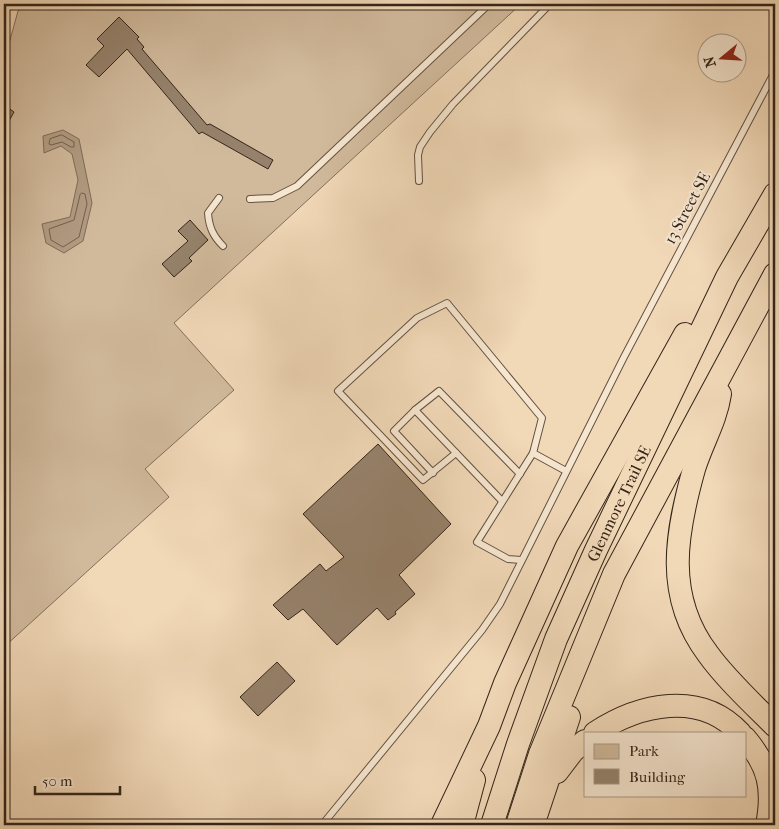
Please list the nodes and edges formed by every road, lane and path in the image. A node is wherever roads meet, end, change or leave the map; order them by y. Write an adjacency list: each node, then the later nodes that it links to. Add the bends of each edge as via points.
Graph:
1 (489, 4): 7 (lane, via 297,186 273,198)
2 (550, 4): 4 (lane, via 430,132 418,155)
3 (775, 71): 15 (lane, 13 Street SE)
4 (419, 182)
5 (775, 194): 10 (highway, Glenmore Trail SE)
6 (219, 198): 8 (lane, via 208,213 209,224)
7 (250, 199)
8 (223, 246)
9 (775, 274): 11 (highway, Glenmore Trail SE)
10 (727, 277): 21 (highway, via 694,316 567,546); 31 (highway, Glenmore Trail SE, via 556,639)
11 (724, 370): 20 (highway, Glenmore Trail SE); 22 (highway, via 718,410 695,466 684,508 677,547 678,574 687,615 708,654)
12 (415, 410): 13 (lane); 16 (lane, via 394,431); 17 (lane, via 439,391)
13 (456, 453): 16 (lane); 18 (lane)
14 (533, 453): 15 (lane); 16 (lane, via 542,418 447,303 417,318 338,390 423,480); 17 (lane)
15 (566, 471): 19 (lane, 13 Street SE)
16 (433, 472)
17 (520, 474): 18 (lane)
18 (502, 501): 19 (lane, via 477,542 508,558)
19 (521, 560): 28 (lane, 13 Street SE, via 500,604 482,630)
20 (614, 574): 27 (highway, via 611,602); 32 (highway, Glenmore Trail SE, via 540,754)
21 (489, 726): 29 (highway); 30 (highway)
22 (775, 726)
23 (597, 732): 24 (highway, via 639,710 675,706 697,708 713,714)
24 (739, 732)
25 (746, 739): 34 (highway, via 757,753 768,777)
26 (584, 741): 27 (highway)
27 (548, 785): 33 (highway)
28 (322, 825)
29 (442, 825)
30 (462, 825)
31 (492, 825)
32 (517, 825)
33 (533, 825)
34 (767, 825)

